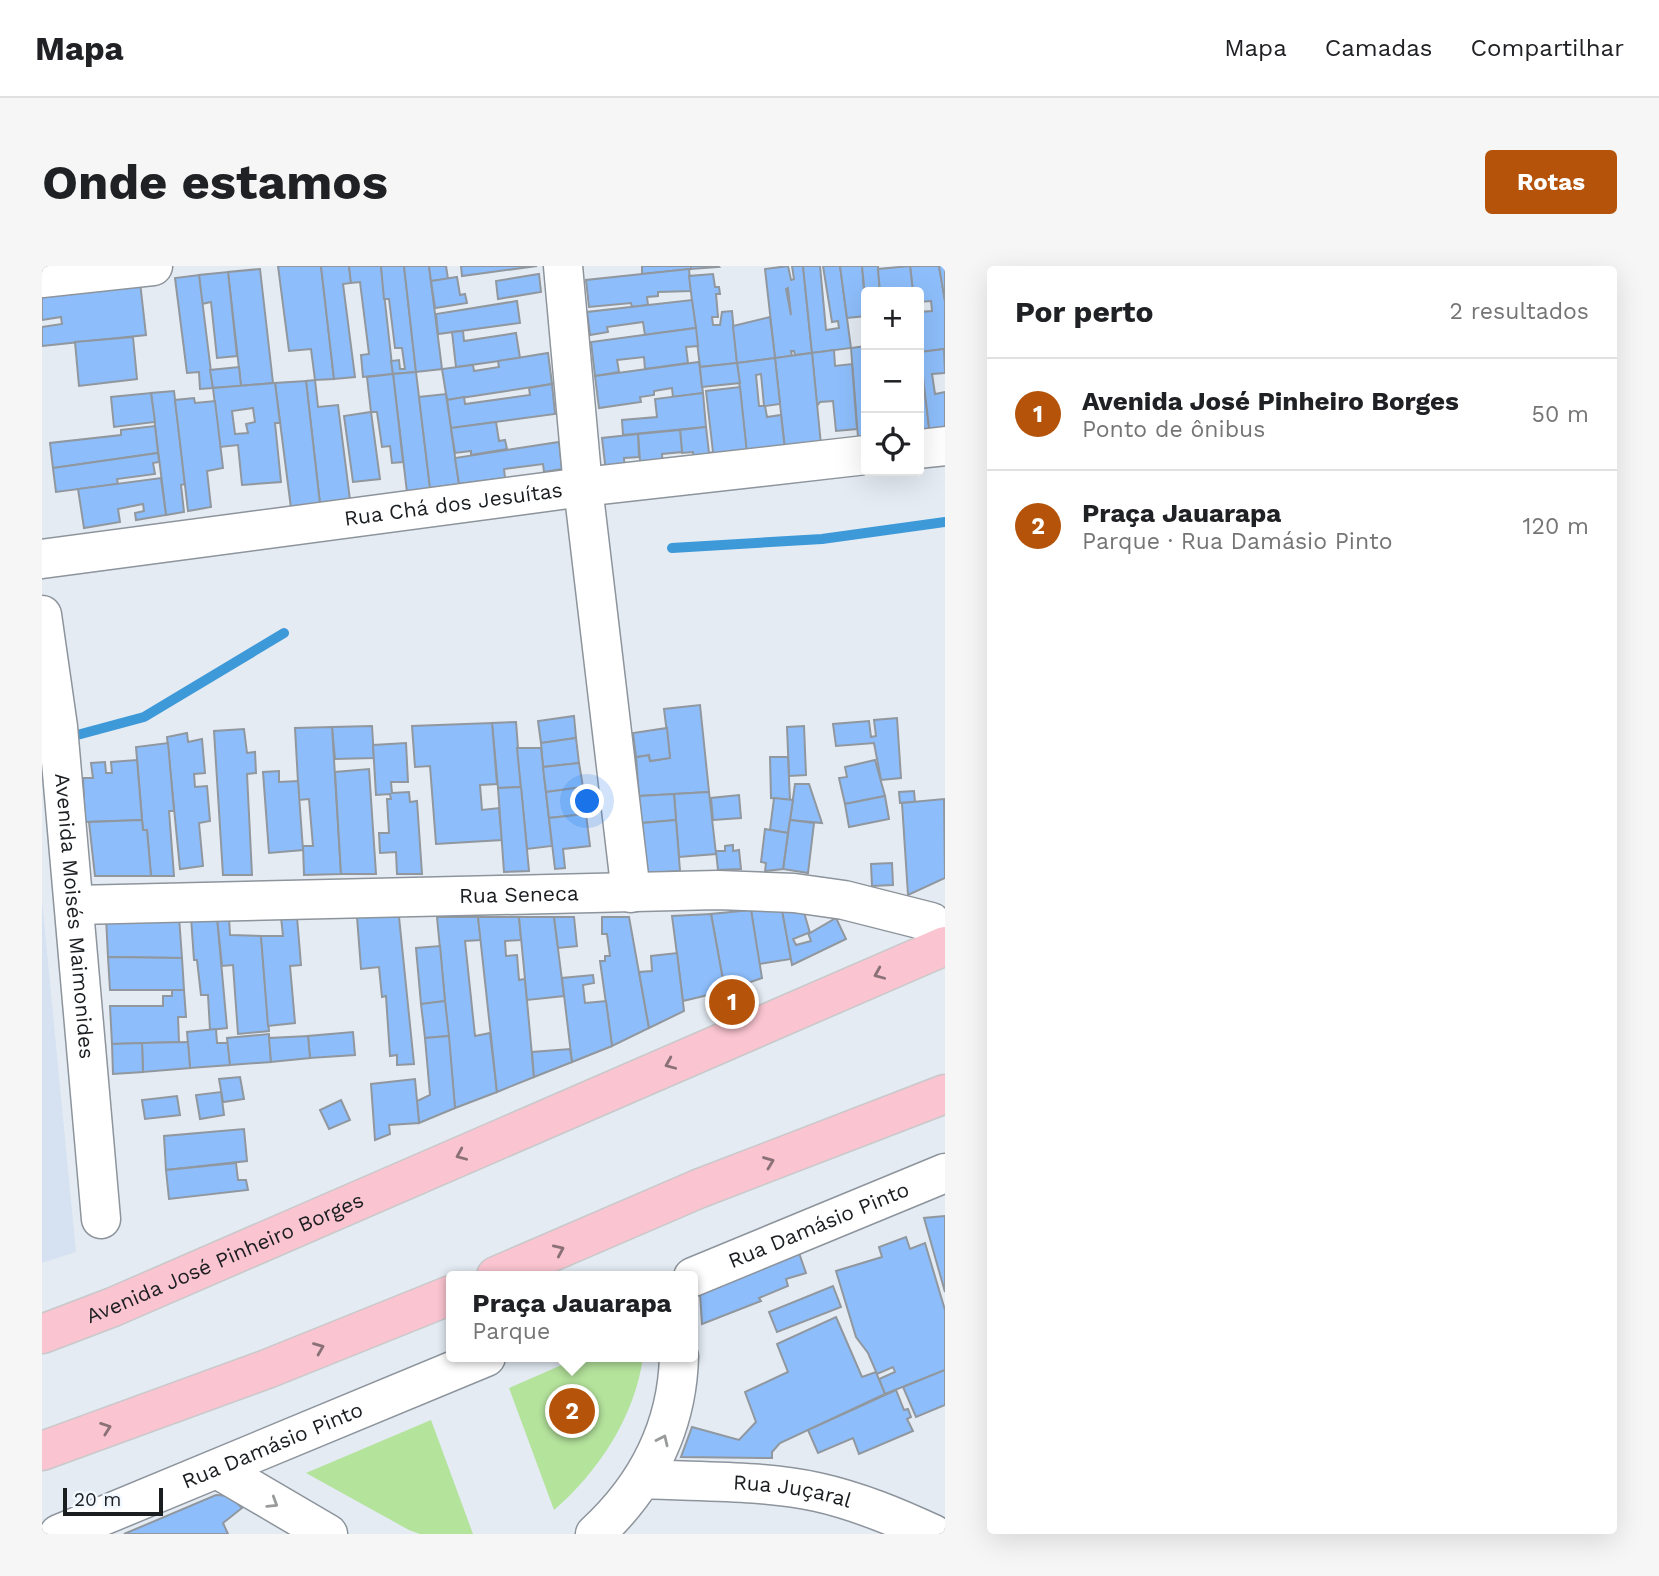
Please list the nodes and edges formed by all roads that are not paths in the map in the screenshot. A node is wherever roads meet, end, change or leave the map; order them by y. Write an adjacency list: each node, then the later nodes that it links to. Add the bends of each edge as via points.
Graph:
1 (153, 266): 3 (street)
2 (563, 266): 7 (street)
3 (42, 278)
4 (945, 446): 5 (street)
5 (924, 448)
6 (861, 456): 7 (street, Rua Chá dos Jesuítas)
7 (583, 486): 8 (street, Rua Chá dos Jesuítas); 10 (street)
8 (42, 559)
9 (42, 615): 11 (street, Avenida Moisés Maimonides)
10 (631, 893): 11 (street, Rua Seneca); 12 (street, Rua Seneca, via 794,893 844,900)
11 (76, 905): 15 (street, Avenida Moisés Maimonides)
12 (941, 932): 19 (main road, Avenida José Pinheiro Borges, one-way to 19, via 113,1307)
13 (945, 1094): 16 (main road, one-way to 13, via 698,1189)
14 (945, 1173): 17 (street, Rua Damásio Pinto)
15 (101, 1219)
16 (508, 1271)
17 (698, 1276)
18 (446, 1297): 22 (main road, one-way to 18, via 267,1369)
19 (42, 1334)
20 (474, 1362): 23 (street, Rua Damásio Pinto)
21 (678, 1362): 24 (street, one-way to 21, via 670,1425)
22 (42, 1451)
23 (219, 1470): 25 (street, Rua Damásio Pinto); 26 (street, one-way to 26)
24 (644, 1479): 27 (street); 28 (street, Rua Juçaral, via 761,1484 817,1492 883,1511)
25 (59, 1534)
26 (328, 1534)
27 (596, 1534)
28 (933, 1534)

